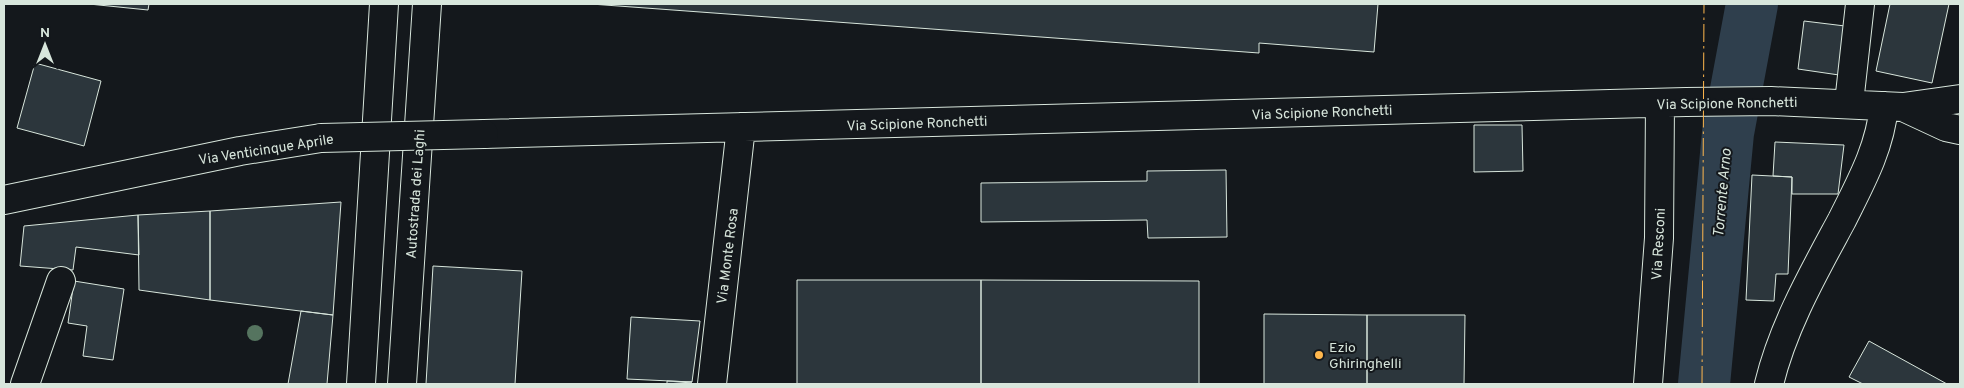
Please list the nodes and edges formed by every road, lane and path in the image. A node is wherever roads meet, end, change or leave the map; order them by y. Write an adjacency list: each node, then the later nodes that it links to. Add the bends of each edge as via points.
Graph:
1 (384, 4): 15 (main road)
2 (427, 4): 16 (main road, Autostrada dei Laghi)
3 (1860, 4): 6 (main road)
4 (1960, 98): 7 (main road, Via Scipione Ronchetti)
5 (1673, 103): 6 (main road, Via Scipione Ronchetti); 8 (main road, Via Scipione Ronchetti); 18 (main road, Via Resconi)
6 (1849, 103): 7 (main road, Via Scipione Ronchetti)
7 (1893, 106): 9 (main road, Via Scipione Ronchetti); 19 (main road, via 1871,163 1795,309)
8 (741, 127): 10 (main road, Via Venticinque Aprile, bridge, via 321,138 240,151); 17 (main road, Via Monte Rosa)
9 (1960, 130)
10 (66, 187): 11 (main road); 12 (main road, Via Venticinque Aprile)
11 (4, 189)
12 (4, 200)
13 (61, 281): 14 (main road)
14 (25, 384)
15 (361, 384)
16 (402, 384)
17 (712, 384)
18 (1648, 384)
19 (1770, 384)

